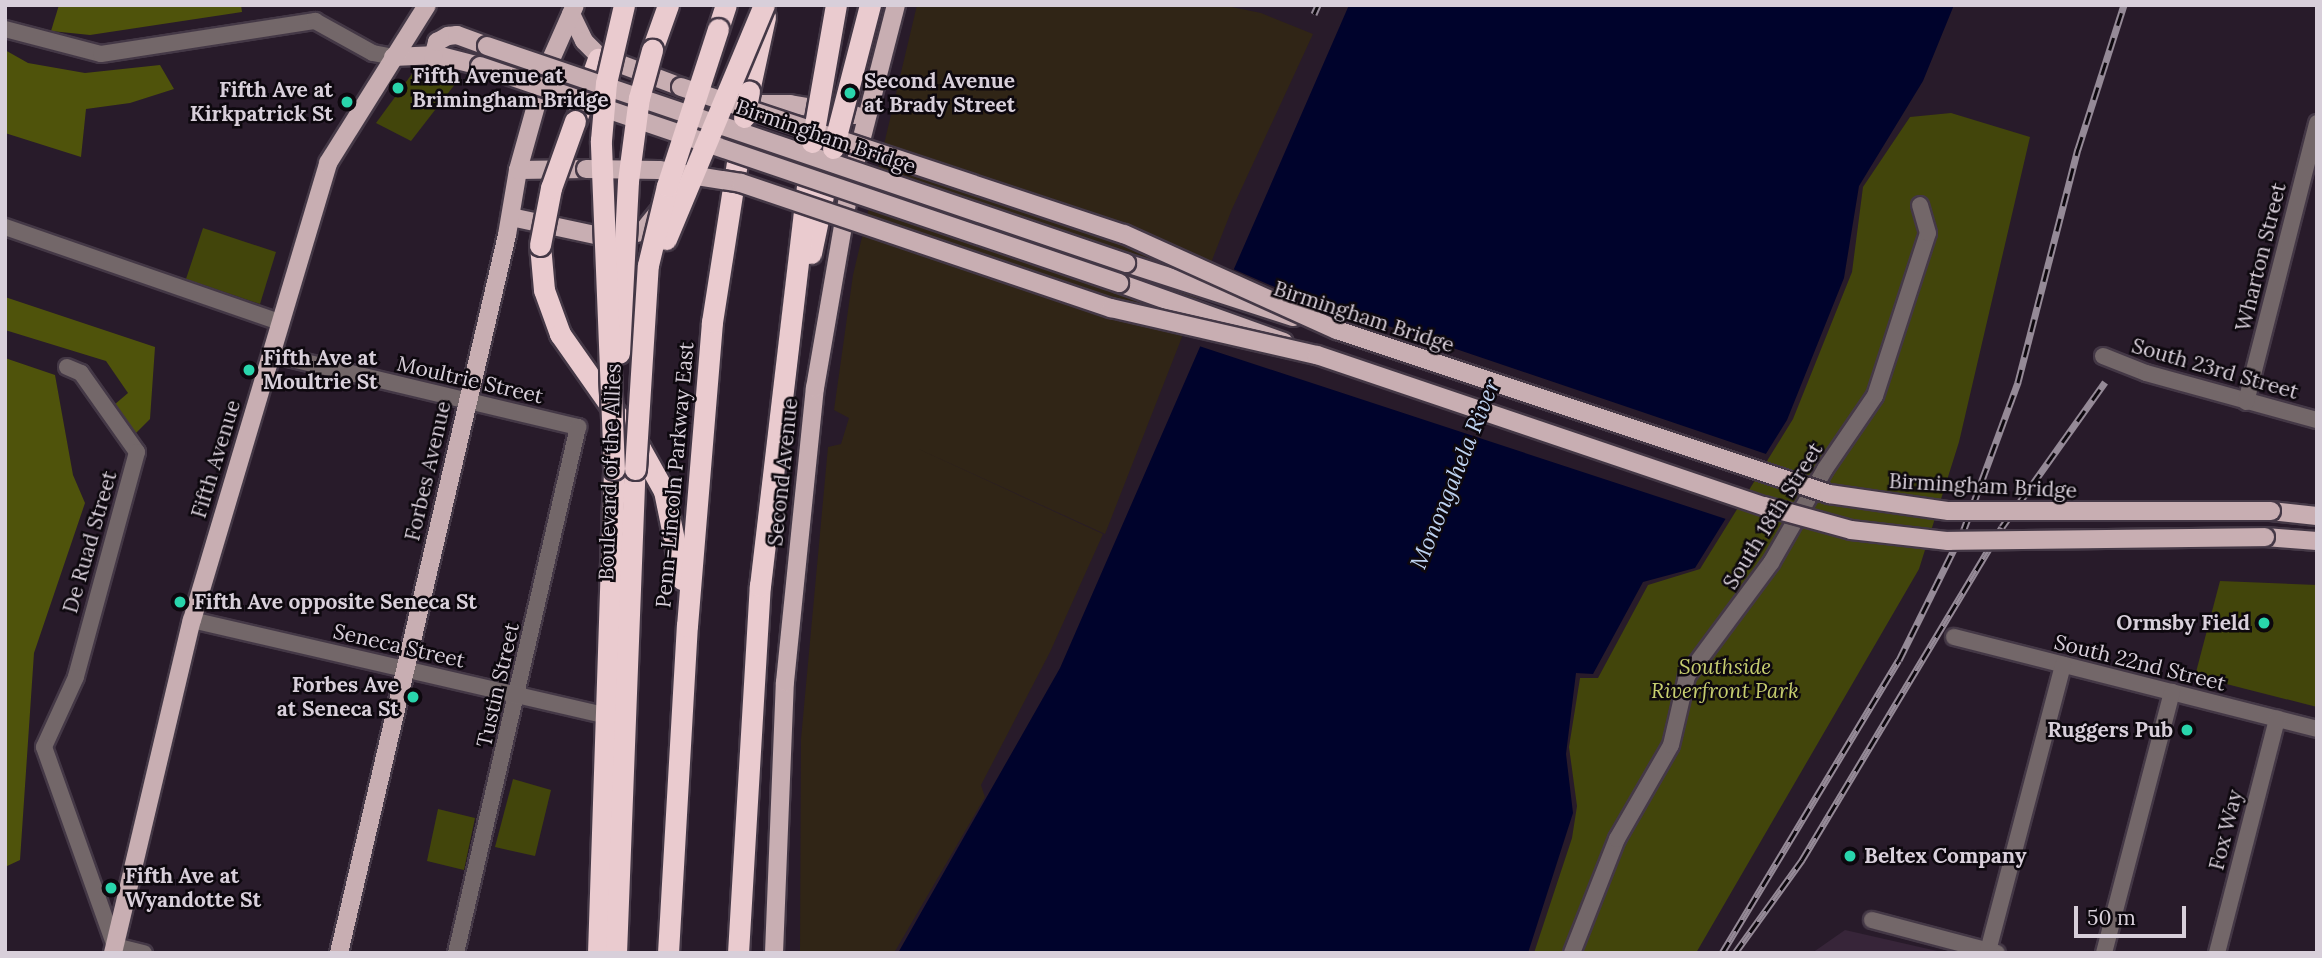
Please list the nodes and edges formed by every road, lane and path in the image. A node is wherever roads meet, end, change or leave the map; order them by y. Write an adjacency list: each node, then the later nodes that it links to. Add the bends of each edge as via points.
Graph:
1 (427, 5): 11 (main road, Fifth Avenue)
2 (622, 5): 31 (highway, Boulevard of the Allies, bridge, via 606,83 601,140); 35 (highway, bridge, via 551,188 540,245 544,290 560,334 640,448 664,491 677,540)
3 (668, 5): 31 (highway, bridge, via 639,99 628,181)
4 (726, 5): 24 (highway, Boulevard of the Allies, bridge, via 656,226)
5 (766, 5): 24 (highway, bridge, via 674,215); 35 (highway, Penn-Lincoln Parkway East, bridge, via 712,322)
6 (836, 5): 29 (highway, bridge, via 811,142)
7 (870, 5): 29 (highway, bridge, via 833,148)
8 (896, 5): 13 (main road, Second Avenue)
9 (573, 10): 15 (main road, Forbes Avenue, via 538,95); 20 (main road, bridge, via 591,49 618,66 1124,234)
10 (5, 29): 11 (street, via 101,54 287,15 315,21 373,53)
11 (393, 57): 12 (main road, Birmingham Bridge); 19 (main road, Fifth Avenue, via 328,163)
12 (433, 57): 20 (main road, Birmingham Bridge, bridge, via 437,41 448,36 487,46 1233,299); 22 (main road, Birmingham Bridge, bridge, via 480,66 1226,319)
13 (865, 117): 17 (main road, via 790,104 734,104 712,110 689,132 657,217 634,235 602,237); 54 (main road, Second Avenue, via 827,307 797,545 785,682)
14 (2317, 123): 27 (street, Wharton Street)
15 (518, 170): 17 (main road, Forbes Avenue); 22 (main road, bridge, via 659,170 741,183 1111,308)
16 (1920, 205): 55 (street, South 18th Street, via 1928,233 1875,396 1825,469 1771,563 1687,676 1671,746 1617,839)
17 (510, 217): 26 (main road, Forbes Avenue)
18 (5, 227): 19 (street)
19 (279, 323): 21 (main road, Fifth Avenue)
20 (1337, 330): 32 (main road, Birmingham Bridge, bridge, via 1773,478 1857,500 1919,509 2031,514 2271,511)
21 (271, 354): 26 (street, Moultrie Street); 34 (main road, Fifth Avenue)
22 (1317, 355): 33 (main road, Birmingham Bridge, bridge, via 1765,506 1851,530 1948,541 2265,537)
23 (2103, 356): 27 (street, South 23rd Street)
24 (639, 361): 31 (highway, Boulevard of the Allies, bridge)
25 (67, 367): 45 (street, De Ruad Street, via 80,373 136,452 76,677 44,747)
26 (468, 401): 30 (street, Moultrie Street); 38 (main road, Forbes Avenue)
27 (2246, 402): 28 (street, South 23rd Street)
28 (2317, 420)
29 (779, 424): 53 (highway, via 754,666)
30 (578, 427): 40 (street, Tustin Street)
31 (624, 469): 50 (highway, Boulevard of the Allies); 51 (highway, Boulevard of the Allies)
32 (2317, 516)
33 (2317, 541)
34 (192, 620): 38 (street, Seneca Street); 45 (main road, Fifth Avenue)
35 (687, 626): 52 (highway, Penn-Lincoln Parkway East)
36 (1954, 637): 37 (street, South 22nd Street)
37 (2063, 665): 39 (street, South 22nd Street); 46 (street)
38 (406, 669): 40 (street, Seneca Street); 48 (main road, Forbes Avenue)
39 (2172, 692): 42 (street, South 22nd Street); 56 (street)
40 (518, 695): 41 (street, Seneca Street); 49 (street, Tustin Street)
41 (596, 713)
42 (2277, 719): 43 (street, South 22nd Street); 57 (street, Fox Way)
43 (2317, 729)
44 (1872, 920): 46 (street)
45 (114, 949): 47 (street)
46 (1993, 952)
47 (144, 953)
48 (339, 953)
49 (457, 953)
50 (598, 953)
51 (616, 953)
52 (668, 953)
53 (738, 953)
54 (774, 953)
55 (1572, 953)
56 (2104, 953)
57 (2217, 953)

